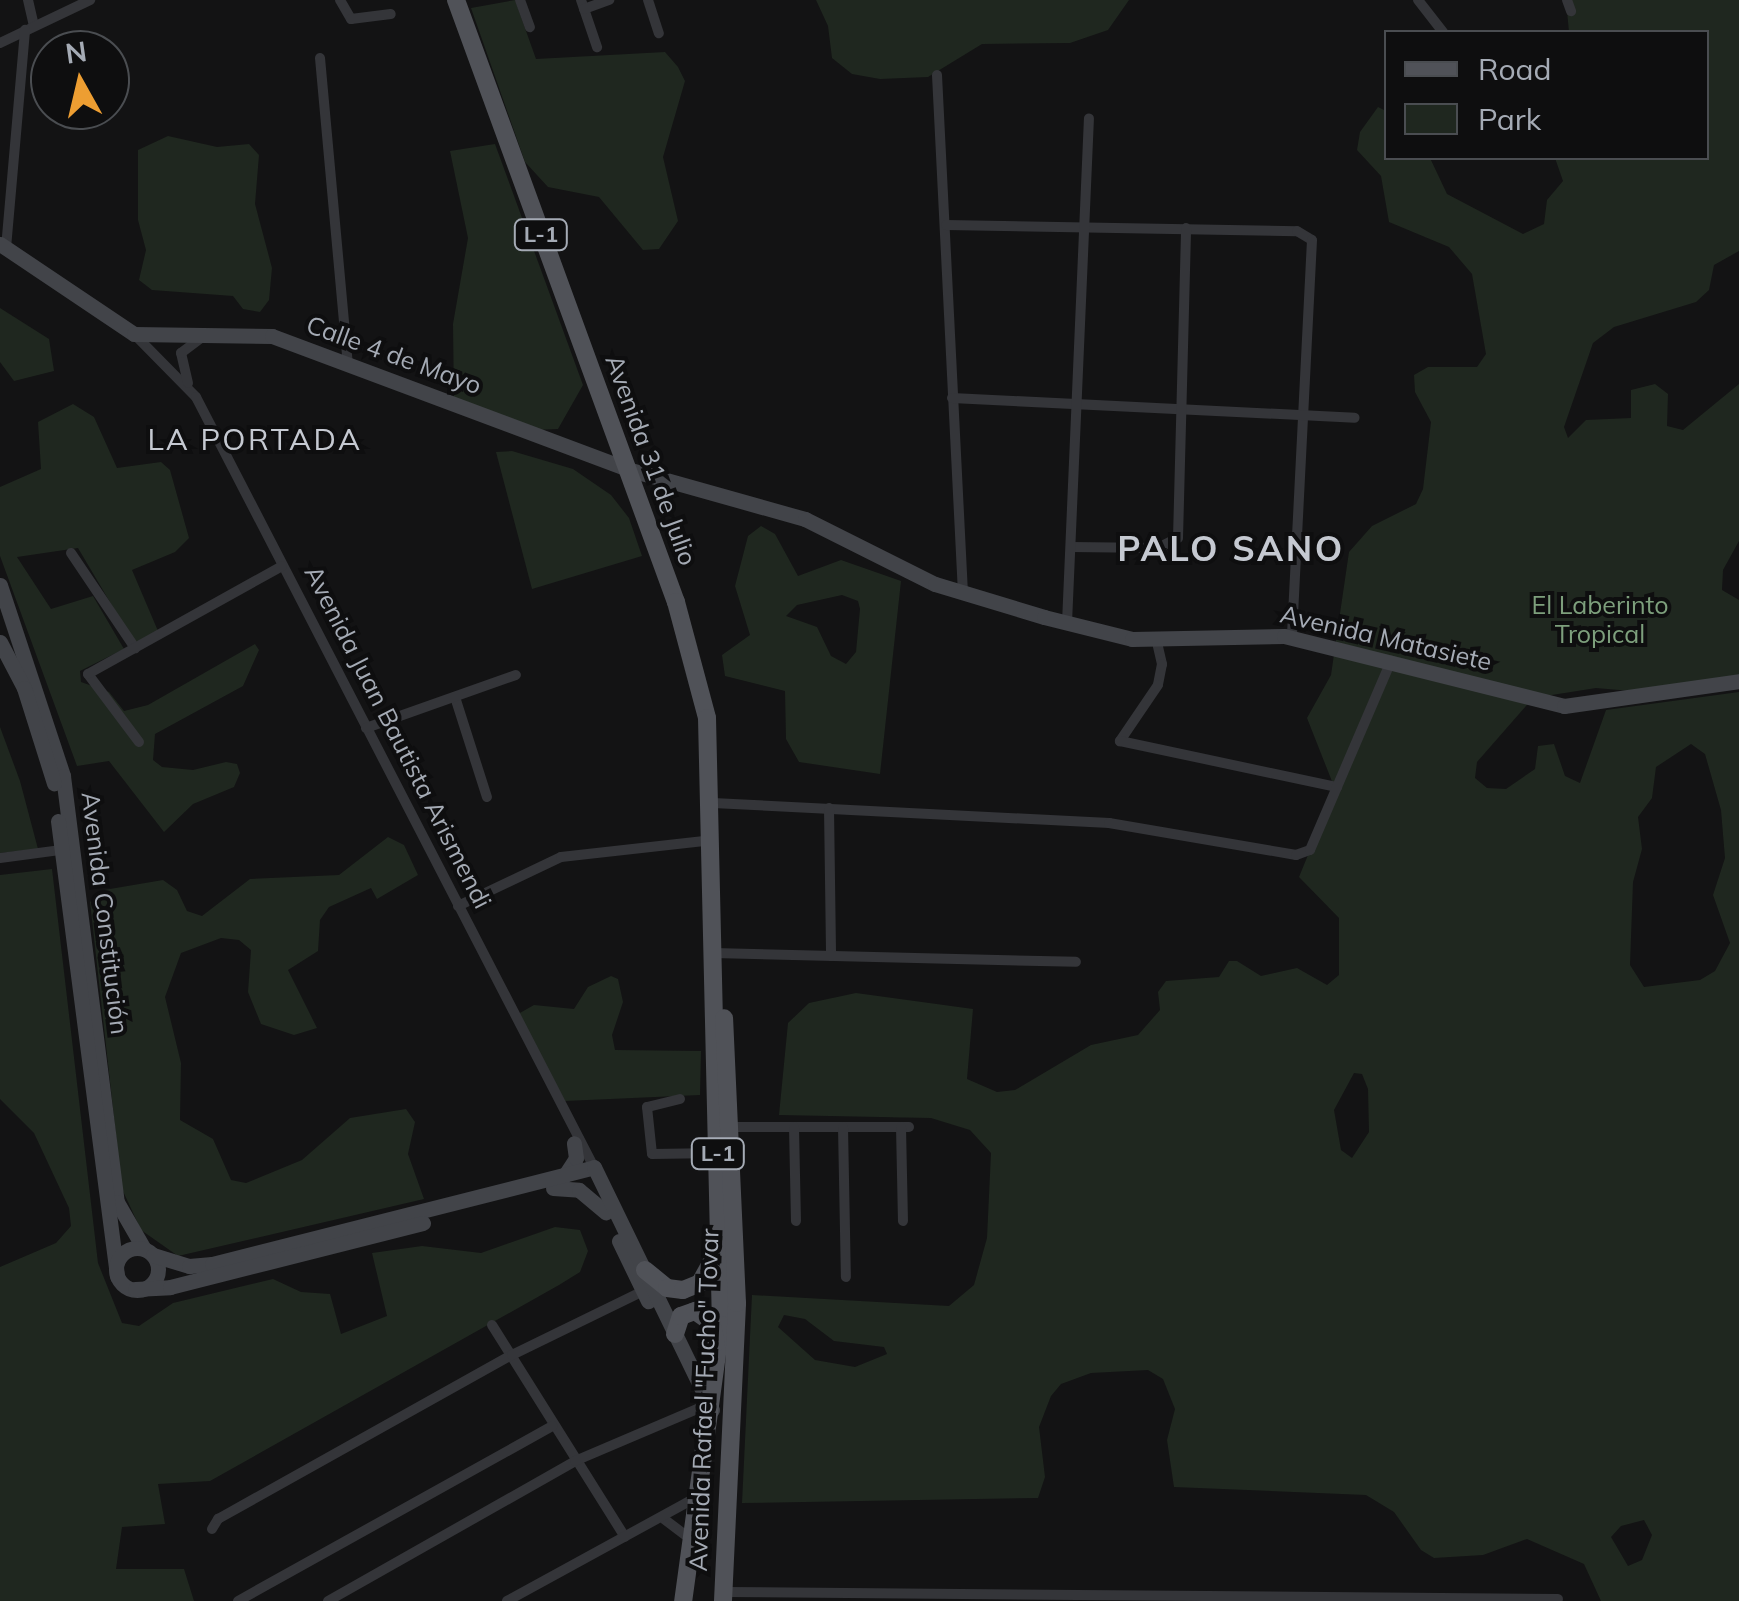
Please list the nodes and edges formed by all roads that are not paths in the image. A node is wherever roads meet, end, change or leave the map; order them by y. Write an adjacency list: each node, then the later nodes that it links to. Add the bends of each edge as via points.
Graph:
1 (28, 0): 12 (street)
2 (90, 0): 12 (street)
3 (340, 0): 10 (street, via 351,18)
4 (456, 0): 33 (main road, Avenida 31 de Julio / L-1)
5 (520, 0): 11 (street)
6 (610, 0): 9 (street)
7 (648, 0): 14 (street)
8 (1418, 0): 13 (street)
9 (582, 4): 16 (street)
10 (390, 14)
11 (530, 27)
12 (29, 28): 15 (street); 23 (street)
13 (1440, 30)
14 (659, 33)
15 (0, 43)
16 (596, 47)
17 (320, 58): 26 (street)
18 (938, 74): 20 (street)
19 (1089, 118): 21 (street)
20 (946, 224): 21 (street); 28 (street)
21 (1081, 224): 22 (street); 29 (street)
22 (1186, 228): 30 (street); 31 (street, via 1297,232 1312,240)
23 (3, 246): 24 (street)
24 (134, 334): 25 (street, Calle 4 de Mayo); 27 (street, Avenida Juan Bautista Arismendi)
25 (209, 336): 26 (street, Calle 4 de Mayo, via 272,336); 27 (street, Avenida Juan Bautista Arismendi, via 185,347 179,362)
26 (348, 364): 33 (street, Calle 4 de Mayo)
27 (196, 398): 36 (street, Avenida Juan Bautista Arismendi)
28 (952, 398): 29 (street); 38 (street)
29 (1077, 403): 30 (street); 34 (street)
30 (1181, 406): 31 (street); 34 (street, via 1178,538 1158,548)
31 (1302, 415): 32 (street); 41 (street)
32 (1354, 418)
33 (628, 469): 38 (street, Avenida Matasiete, via 805,520); 52 (main road, Avenida 31 de Julio / L-1, via 697,666)
34 (1071, 547): 39 (street)
35 (71, 554): 43 (street)
36 (282, 566): 43 (street); 48 (street, Avenida Juan Bautista Arismendi)
37 (0, 585): 75 (street, Avenida Constitución, via 62,776 116,1202)
38 (963, 593): 39 (street, Avenida Matasiete)
39 (1068, 623): 40 (street, Avenida Matasiete)
40 (1156, 638): 41 (street, Avenida Matasiete); 50 (street, via 1158,686 1120,741)
41 (1292, 638): 44 (street, Avenida Matasiete)
42 (0, 642): 55 (street, Avenida Constitución, via 24,688 53,780)
43 (134, 648): 49 (street, via 88,674)
44 (1392, 661): 46 (street, Avenida Matasiete, via 1564,706); 50 (street)
45 (516, 676): 47 (street)
46 (1739, 682)
47 (455, 697): 48 (street); 51 (street)
48 (366, 728): 57 (street, Avenida Juan Bautista Arismendi)
49 (139, 742)
50 (1337, 786): 53 (street, via 1310,850 1296,855 1108,823)
51 (487, 797)
52 (713, 803): 53 (street); 54 (main road, Avenida 31 de Julio / L-1)
53 (829, 808): 59 (street)
54 (713, 840): 57 (street, via 561,857); 58 (main road, Avenida 31 de Julio / L-1)
55 (61, 850): 56 (street); 77 (street, Avenida Constitución)
56 (0, 858)
57 (458, 906): 61 (street, Avenida Juan Bautista Arismendi)
58 (713, 953): 59 (street); 63 (main road, Avenida Rafael "Fucho" Tovar / L-1, via 729,1049); 67 (main road, Avenida Rafael "Fucho" Tovar / L-1)
59 (831, 956): 60 (street)
60 (1076, 962)
61 (556, 1099): 66 (street, Avenida Juan Bautista Arismendi); 68 (street, Avenida Juan Bautista Arismendi)
62 (680, 1100): 67 (street, via 646,1107 652,1154)
63 (732, 1127): 64 (street); 87 (main road, Avenida Rafael "Fucho" Tovar / L-1, via 737,1303)
64 (794, 1127): 65 (street); 72 (street)
65 (842, 1127): 73 (street, via 905,1127); 78 (street)
66 (574, 1143): 68 (street, Avenida Juan Bautista Arismendi); 69 (street, via 576,1158)
67 (718, 1153): 74 (main road, Avenida Rafael "Fucho" Tovar / L-1)
68 (592, 1172): 69 (street); 70 (street); 71 (street, Avenida Juan Bautista Arismendi); 76 (street, Avenida Juan Bautista Arismendi)
69 (565, 1175): 75 (street, via 212,1264 190,1266)
70 (553, 1188): 71 (street, via 580,1190); 79 (street, via 170,1287)
71 (606, 1213): 80 (street, Avenida Juan Bautista Arismendi)
72 (796, 1221)
73 (903, 1221)
74 (720, 1241): 76 (main road, via 716,1262 700,1283 683,1290 668,1288); 84 (main road, Avenida Rafael "Fucho" Tovar / L-1)
75 (149, 1252): 77 (street, via 122,1254); 79 (street, via 156,1278)
76 (645, 1270): 82 (street, Avenida Juan Bautista Arismendi)
77 (118, 1276): 79 (street)
78 (846, 1277)
79 (136, 1290)
80 (643, 1291): 83 (street); 85 (street, Avenida Juan Bautista Arismendi)
81 (492, 1324): 83 (street)
82 (675, 1334): 84 (main road, via 681,1316 701,1313 711,1322); 85 (street, Avenida Juan Bautista Arismendi)
83 (512, 1355): 86 (street); 91 (street, via 218,1519)
84 (720, 1355): 85 (main road, Avenida Rafael "Fucho" Tovar / L-1)
85 (707, 1411): 87 (main road); 88 (street); 89 (street, L-1); 100 (main road, Avenida Rafael "Fucho" Tovar / L-1)
86 (553, 1426): 88 (street); 97 (street)
87 (730, 1454): 94 (main road, Avenida Rafael "Fucho" Tovar / L-1)
88 (574, 1461): 93 (street); 98 (street)
89 (690, 1501): 90 (street); 92 (street, L-1)
90 (664, 1520): 92 (street); 93 (street)
91 (212, 1529)
92 (685, 1535): 100 (street, L-1)
93 (625, 1537): 99 (street)
94 (724, 1596): 95 (street)
95 (751, 1598): 96 (street)
96 (1558, 1599)
97 (238, 1601)
98 (328, 1601)
99 (507, 1601)
100 (681, 1601)

